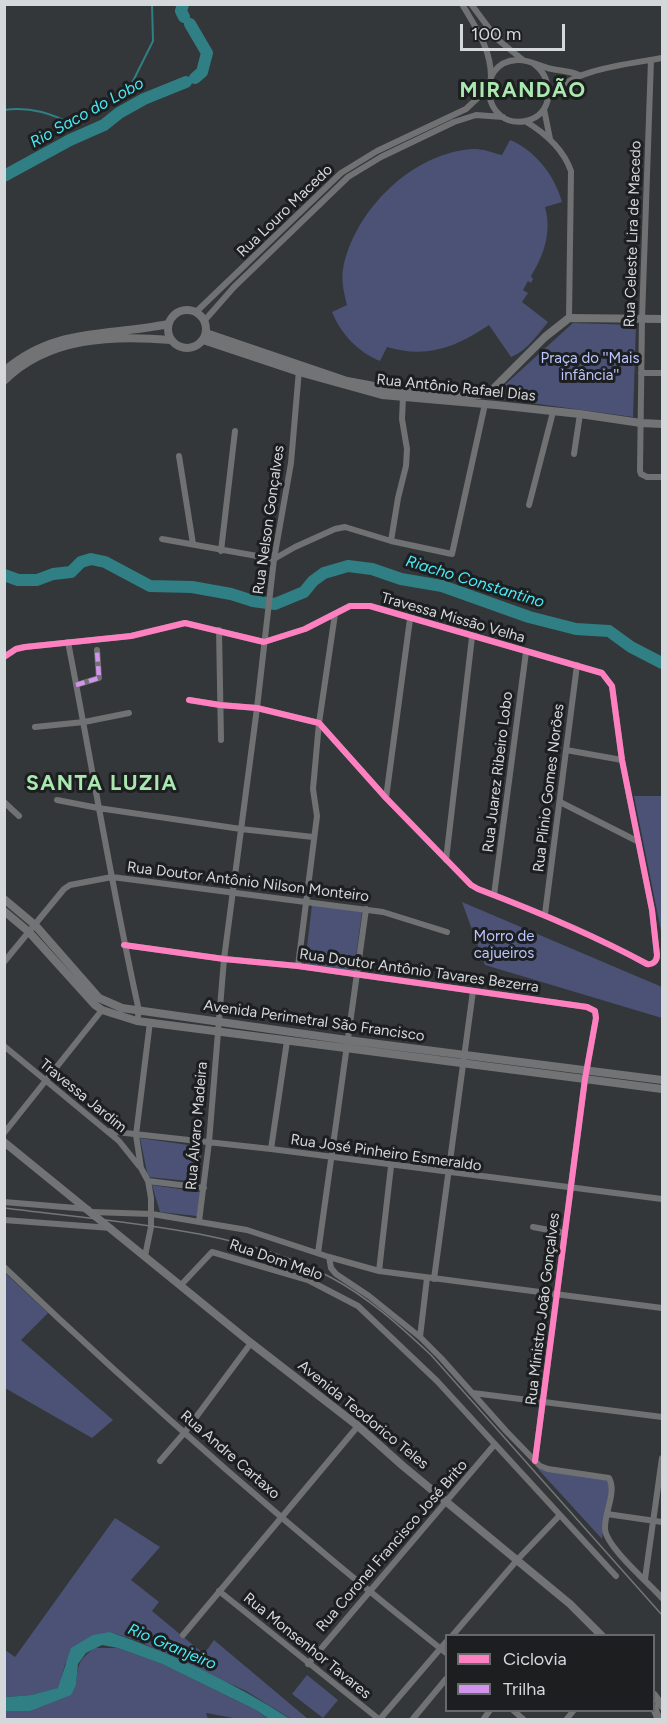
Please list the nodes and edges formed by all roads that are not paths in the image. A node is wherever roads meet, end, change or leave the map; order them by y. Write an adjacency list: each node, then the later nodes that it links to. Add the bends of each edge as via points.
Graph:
1 (462, 4): 8 (street, via 486,46)
2 (471, 4): 4 (street, via 497,39)
3 (663, 58): 5 (street)
4 (524, 60): 6 (street); 8 (street, via 507,62)
5 (651, 60): 7 (street); 16 (street, Rua Celeste Lira de Macedo)
6 (534, 64): 7 (street); 9 (street, via 548,81)
7 (579, 75): 9 (street)
8 (490, 80): 11 (street, via 489,100); 14 (street, Rua Louro Macedo, via 484,93 466,110 377,151 340,173)
9 (549, 98): 10 (street)
10 (544, 109): 12 (street); 13 (street)
11 (503, 117): 12 (street); 18 (street, Rua Louro Macedo, via 476,115 454,122 348,177)
12 (525, 121): 13 (street)
13 (550, 139): 15 (street, via 563,153 571,171)
14 (196, 312): 18 (main road); 19 (main road, via 179,311)
15 (569, 318): 16 (main road); 27 (main road, Rua Antônio Rafael Dias)
16 (642, 318): 17 (main road); 24 (street, Rua Celeste Lira de Macedo)
17 (663, 319)
18 (205, 320): 20 (main road)
19 (168, 324): 21 (main road); 23 (main road, via 58,340)
20 (205, 337): 21 (main road, via 199,345 187,349); 22 (main road, Rua Antônio Rafael Dias)
21 (171, 340): 26 (main road, via 98,339 57,348)
22 (299, 368): 28 (main road, Rua Antônio Rafael Dias); 29 (main road, Rua Antônio Rafael Dias, via 361,391); 45 (street, Rua Nelson Gonçalves, via 291,463)
23 (4, 371)
24 (641, 373): 25 (street); 34 (street, Rua Celeste Lira de Macedo)
25 (663, 373)
26 (4, 381)
27 (492, 390): 28 (main road, Rua Antônio Rafael Dias, via 472,396); 31 (main road, via 490,398)
28 (426, 395): 29 (main road, Rua Antônio Rafael Dias); 30 (main road, Rua Antônio Rafael Dias)
29 (403, 397): 42 (street, via 406,466)
30 (485, 404): 31 (main road, Rua Antônio Rafael Dias); 42 (street, via 452,554)
31 (495, 405): 32 (main road, Rua Antônio Rafael Dias)
32 (553, 412): 33 (main road, Rua Antônio Rafael Dias); 40 (street)
33 (580, 414): 34 (main road, Rua Antônio Rafael Dias); 37 (street)
34 (641, 423): 35 (main road, Rua Antônio Rafael Dias); 39 (street, Rua Celeste Lira de Macedo, via 641,474)
35 (663, 424)
36 (235, 431): 44 (street)
37 (574, 454)
38 (179, 456): 43 (street)
39 (663, 477)
40 (528, 506)
41 (162, 538): 43 (street)
42 (391, 541): 45 (street, via 345,527)
43 (193, 544): 44 (street)
44 (220, 550): 45 (street)
45 (274, 559): 51 (street, Rua Nelson Gonçalves)
46 (335, 614): 47 (street, Travessa Missão Velha, via 361,605); 51 (street, Travessa Missão Velha, via 305,630); 62 (street)
47 (410, 619): 49 (street, Travessa Missão Velha); 67 (street)
48 (219, 630): 50 (street, via 185,623 131,636); 51 (street); 58 (street)
49 (472, 637): 53 (street, Travessa Missão Velha); 76 (street)
50 (68, 642): 54 (street, via 25,646); 56 (street)
51 (264, 642): 59 (street, Rua Nelson Gonçalves)
52 (97, 650): 56 (street, via 99,678)
53 (526, 652): 55 (street, Travessa Missão Velha); 79 (street, Rua Juarez Ribeiro Lobo)
54 (4, 657)
55 (577, 665): 65 (street, Rua Plinio Gomes Norões); 66 (street, Travessa Missão Velha, via 602,673 610,681)
56 (76, 685): 61 (street)
57 (189, 700): 58 (street)
58 (220, 705): 59 (street); 64 (street)
59 (257, 708): 62 (street); 73 (street, Rua Nelson Gonçalves)
60 (129, 713): 61 (street)
61 (84, 722): 63 (street); 71 (street)
62 (319, 723): 67 (street); 74 (street, via 313,789 317,816)
63 (35, 728)
64 (221, 740)
65 (566, 750): 66 (street); 70 (street, Rua Plinio Gomes Norões)
66 (622, 760): 75 (street)
67 (386, 798): 76 (street)
68 (57, 800): 71 (street)
69 (4, 802): 72 (street)
70 (560, 802): 75 (street); 84 (street, Rua Plinio Gomes Norões)
71 (98, 808): 73 (street); 77 (street)
72 (20, 816)
73 (241, 830): 74 (street); 78 (street, Rua Álvaro Madeira)
74 (314, 837): 81 (street)
75 (637, 841): 84 (street, via 652,910 657,958 653,963 647,964)
76 (446, 860): 79 (street, via 471,885)
77 (112, 877): 78 (street, Rua Doutor Antônio Nilson Monteiro); 85 (street, Rua Doutor Antônio Nilson Monteiro, via 70,885); 87 (street)
78 (232, 893): 81 (street, Rua Doutor Antônio Nilson Monteiro); 88 (street, Rua Álvaro Madeira)
79 (494, 895): 84 (street)
80 (4, 899): 85 (main road, Avenida Perimetral São Francisco)
81 (305, 901): 82 (street, Rua Doutor Antônio Nilson Monteiro); 90 (street)
82 (366, 909): 86 (street, Rua Doutor Antônio Nilson Monteiro); 91 (street)
83 (4, 911): 85 (main road, Avenida Perimetral São Francisco)
84 (545, 914)
85 (32, 928): 89 (street, Rua Doutor Antônio Nilson Monteiro); 92 (main road, Avenida Perimetral São Francisco)
86 (447, 932)
87 (124, 945): 88 (street, Rua Doutor Antônio Tavares Bezerra); 95 (street)
88 (224, 959): 90 (street, Rua Doutor Antônio Tavares Bezerra); 98 (street, Rua Álvaro Madeira)
89 (4, 963)
90 (298, 966): 91 (street, Rua Doutor Antônio Tavares Bezerra)
91 (358, 975): 93 (street, Rua Doutor Antônio Tavares Bezerra); 101 (street)
92 (76, 977): 94 (main road, Avenida Perimetral São Francisco); 95 (main road, Avenida Perimetral São Francisco, via 99,998)
93 (473, 991): 96 (street, Rua Doutor Antônio Tavares Bezerra, via 587,1007 595,1011); 103 (street)
94 (102, 1010): 95 (main road, Avenida Perimetral São Francisco); 105 (street)
95 (138, 1016): 97 (main road, Avenida Perimetral São Francisco); 98 (main road, Avenida Perimetral São Francisco)
96 (596, 1018): 104 (street, Rua Ministro João Gonçalves)
97 (150, 1022): 99 (main road, Avenida Perimetral São Francisco); 110 (street, Travessa Jardim)
98 (218, 1022): 99 (street, Rua Álvaro Madeira); 101 (main road, Avenida Perimetral São Francisco)
99 (217, 1032): 100 (main road, Avenida Perimetral São Francisco); 112 (street, Rua Álvaro Madeira)
100 (287, 1041): 101 (main road, Avenida Perimetral São Francisco); 113 (street)
101 (346, 1044): 103 (main road, Avenida Perimetral São Francisco); 114 (street)
102 (4, 1046): 105 (street, Travessa Jardim)
103 (464, 1059): 104 (main road, Avenida Perimetral São Francisco); 117 (street)
104 (586, 1075): 106 (main road, Avenida Perimetral São Francisco); 107 (main road, Avenida Perimetral São Francisco); 120 (street, Rua Ministro João Gonçalves)
105 (45, 1080): 108 (street, Travessa Jardim); 109 (street)
106 (663, 1080)
107 (663, 1089)
108 (107, 1131): 110 (street, Rua José Pinheiro Esmeraldo); 116 (street, Travessa Jardim)
109 (4, 1133)
110 (136, 1135): 112 (street, Rua José Pinheiro Esmeraldo); 116 (street, Travessa Jardim)
111 (4, 1142): 123 (main road, Avenida Teodorico Teles)
112 (209, 1142): 113 (street, Rua José Pinheiro Esmeraldo); 119 (street, Rua Álvaro Madeira)
113 (271, 1149): 114 (street, Rua José Pinheiro Esmeraldo)
114 (331, 1158): 115 (street, Rua José Pinheiro Esmeraldo); 130 (street)
115 (391, 1166): 117 (street, Rua José Pinheiro Esmeraldo); 134 (street)
116 (141, 1168): 118 (street, Travessa Jardim)
117 (448, 1173): 120 (street, Rua José Pinheiro Esmeraldo); 135 (street)
118 (148, 1181): 119 (street); 124 (street, Travessa Jardim)
119 (204, 1188): 126 (street, Rua Álvaro Madeira)
120 (570, 1188): 121 (street, Rua José Pinheiro Esmeraldo); 129 (street, Rua Ministro João Gonçalves)
121 (663, 1199)
122 (4, 1202): 123 (street)
123 (90, 1211): 124 (street); 128 (main road, Avenida Teodorico Teles)
124 (152, 1214): 126 (street); 131 (street, Travessa Jardim)
125 (4, 1220): 128 (street)
126 (199, 1221): 130 (street, via 247,1230)
127 (533, 1227): 129 (street)
128 (111, 1228): 131 (main road, Avenida Teodorico Teles)
129 (566, 1233): 137 (street, Rua Ministro João Gonçalves)
130 (318, 1253): 132 (street)
131 (144, 1256): 136 (main road, Avenida Teodorico Teles)
132 (328, 1257): 134 (street); 139 (street, via 336,1274)
133 (4, 1267): 145 (street, Rua Andre Cartaxo)
134 (379, 1271): 135 (street)
135 (430, 1279): 137 (street); 139 (street)
136 (181, 1285): 140 (main road, Avenida Teodorico Teles); 146 (street, Rua Dom Melo, via 212,1252 308,1280 358,1306 437,1381)
137 (559, 1294): 138 (street); 142 (street, Rua Ministro João Gonçalves)
138 (663, 1308)
139 (420, 1337): 141 (street)
140 (251, 1343): 144 (main road, Avenida Teodorico Teles); 145 (street)
141 (472, 1393): 142 (street); 149 (street)
142 (544, 1402): 143 (street); 149 (street, Rua Ministro João Gonçalves)
143 (663, 1417)
144 (358, 1426): 150 (main road, Avenida Teodorico Teles); 153 (street)
145 (185, 1432): 148 (street); 153 (street, Rua Andre Cartaxo)
146 (495, 1444): 150 (street, Rua Coronel Francisco José Brito); 151 (street)
147 (663, 1458): 154 (street)
148 (160, 1461)
149 (535, 1461): 152 (street, via 548,1469 609,1478 612,1485)
150 (446, 1501): 156 (main road, Avenida Teodorico Teles); 160 (street, Rua Coronel Francisco José Brito)
151 (560, 1515): 156 (street); 157 (street)
152 (607, 1515): 154 (street); 158 (street, via 607,1538)
153 (282, 1516): 159 (street); 160 (street, Rua Andre Cartaxo)
154 (653, 1521): 155 (street); 158 (street)
155 (663, 1522)
156 (518, 1559): 162 (street); 163 (main road, Avenida Teodorico Teles)
157 (616, 1576)
158 (645, 1579): 161 (street)
159 (219, 1591): 164 (street); 166 (street, Rua Monsenhor Tavares)
160 (370, 1591): 165 (street, Rua Andre Cartaxo); 166 (street, Rua Coronel Francisco José Brito)
161 (663, 1598)
162 (453, 1634)
163 (601, 1634)
164 (183, 1635)
165 (444, 1651): 168 (street)
166 (308, 1664): 168 (street, Rua Monsenhor Tavares)
167 (445, 1681): 169 (street)
168 (380, 1719)
169 (412, 1719)

